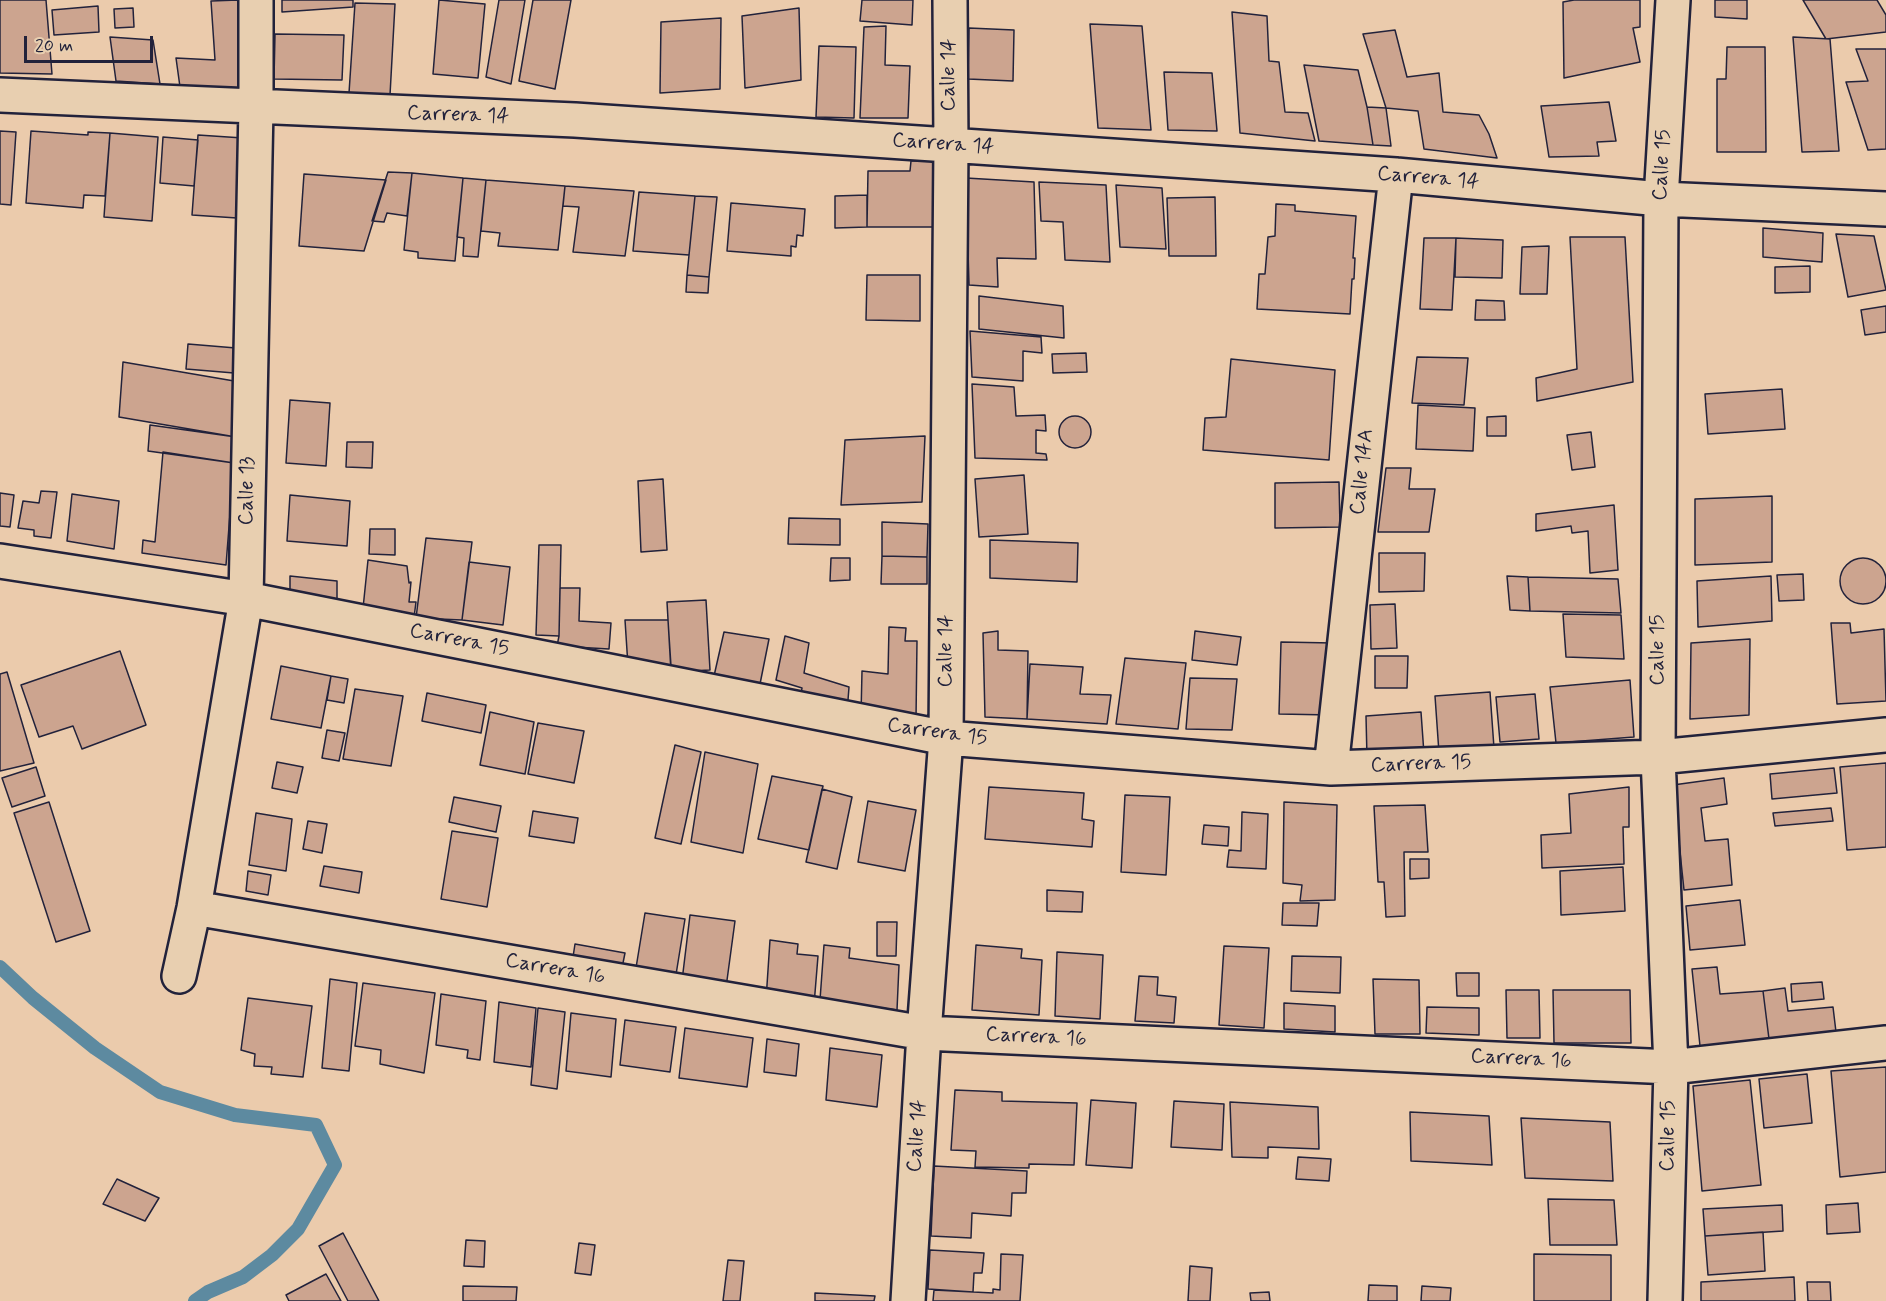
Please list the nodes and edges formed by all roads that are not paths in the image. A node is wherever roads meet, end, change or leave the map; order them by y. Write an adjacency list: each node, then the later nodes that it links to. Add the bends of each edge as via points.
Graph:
1 (256, 0): 5 (street, Calle 13)
2 (950, 0): 6 (street, Calle 14)
3 (1673, 0): 8 (street, Calle 15)
4 (0, 95): 5 (street, Carrera 14)
5 (256, 107): 6 (street, Carrera 14, via 575,120); 11 (street, Calle 13)
6 (951, 145): 7 (street, Carrera 14); 13 (street, Calle 14)
7 (1396, 175): 8 (street, Carrera 14); 15 (street, Calle 14A)
8 (1661, 199): 9 (street, Carrera 14); 14 (street, Calle 15)
9 (1886, 209)
10 (0, 561): 11 (street, Carrera 15)
11 (246, 599): 13 (street, Carrera 15); 16 (street, Calle 13)
12 (1886, 735): 14 (street, Carrera 15)
13 (946, 738): 15 (street, Carrera 15); 18 (street, Calle 14)
14 (1658, 757): 15 (street, Carrera 15); 20 (street, Calle 15)
15 (1331, 768)
16 (194, 908): 17 (street, Calle 13); 18 (street, Carrera 16)
17 (179, 976)
18 (924, 1033): 20 (street, Carrera 16); 21 (street, Calle 14)
19 (1886, 1043): 20 (street, Carrera 16)
20 (1671, 1067): 22 (street, Calle 15)
21 (908, 1301)
22 (1665, 1301)

